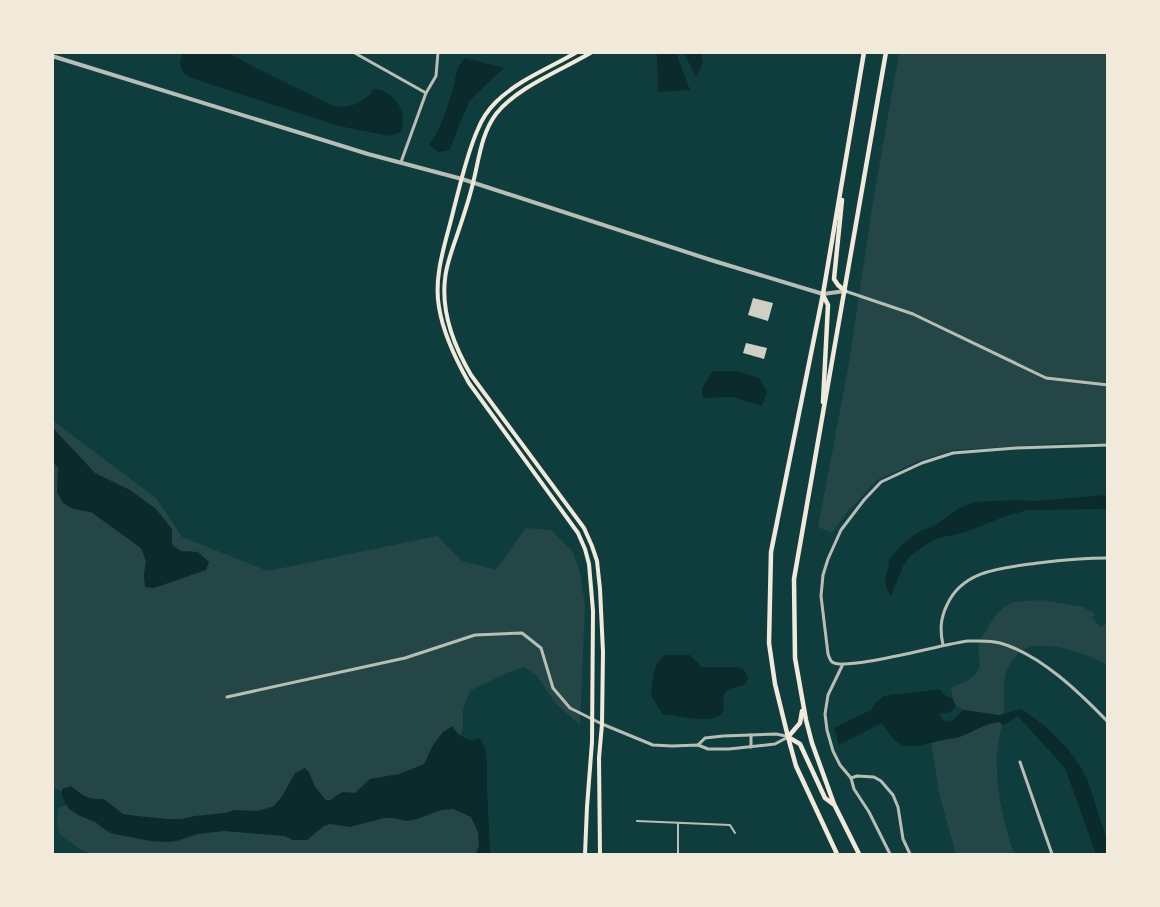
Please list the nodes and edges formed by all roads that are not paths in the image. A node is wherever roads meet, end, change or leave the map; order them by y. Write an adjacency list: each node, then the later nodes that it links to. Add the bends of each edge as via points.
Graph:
1 (353, 52): 8 (street)
2 (438, 52): 8 (street, via 436,76)
3 (578, 52): 11 (main road, via 495,103 477,129)
4 (592, 52): 12 (main road, via 504,104 487,128)
5 (864, 52): 10 (highway)
6 (886, 52): 13 (highway)
7 (52, 56): 9 (street)
8 (426, 93): 9 (street)
9 (400, 162): 11 (street)
10 (843, 176): 13 (highway, via 833,273); 14 (highway)
11 (462, 179): 12 (street); 23 (main road, via 441,263 439,308 469,383 578,533 585,549 593,603)
12 (473, 183): 14 (street); 25 (main road, via 447,266 447,318 471,375 584,528 592,546 600,589)
13 (845, 291): 14 (street); 15 (street, via 914,314 1046,378); 16 (highway)
14 (823, 294): 16 (highway, via 828,305); 27 (highway, via 771,552 769,643)
15 (1107, 385)
16 (822, 423): 22 (highway, via 794,579 795,658)
17 (1107, 445): 20 (street, via 953,453 881,482 841,530 823,575 822,607 828,654 834,664)
18 (1107, 558): 19 (street, via 1009,567 972,577 956,590 945,608)
19 (943, 645): 20 (street); 24 (street, via 983,640 1006,645 1062,678)
20 (843, 664): 31 (street, via 828,695 825,714 832,751)
21 (227, 697): 23 (street, via 405,658 475,635 522,633 541,648 553,688 570,708)
22 (803, 704): 27 (highway, via 800,723); 32 (highway)
23 (592, 719): 25 (street); 36 (main road)
24 (1107, 722)
25 (602, 724): 28 (street, via 653,745); 37 (main road)
26 (751, 735): 27 (street); 28 (street, via 705,738); 29 (street)
27 (788, 737): 29 (street, via 775,744); 32 (highway, via 800,744 825,798); 39 (highway, via 796,766)
28 (698, 745): 29 (street, via 708,749)
29 (751, 747)
30 (1020, 762): 43 (street)
31 (851, 778): 41 (street); 42 (street, via 874,777 893,795)
32 (834, 804): 40 (highway)
33 (637, 821): 34 (street)
34 (678, 823): 35 (street, via 730,825); 38 (street)
35 (735, 833)
36 (585, 855)
37 (600, 855)
38 (678, 855)
39 (837, 855)
40 (859, 855)
41 (890, 855)
42 (910, 855)
43 (1052, 855)

